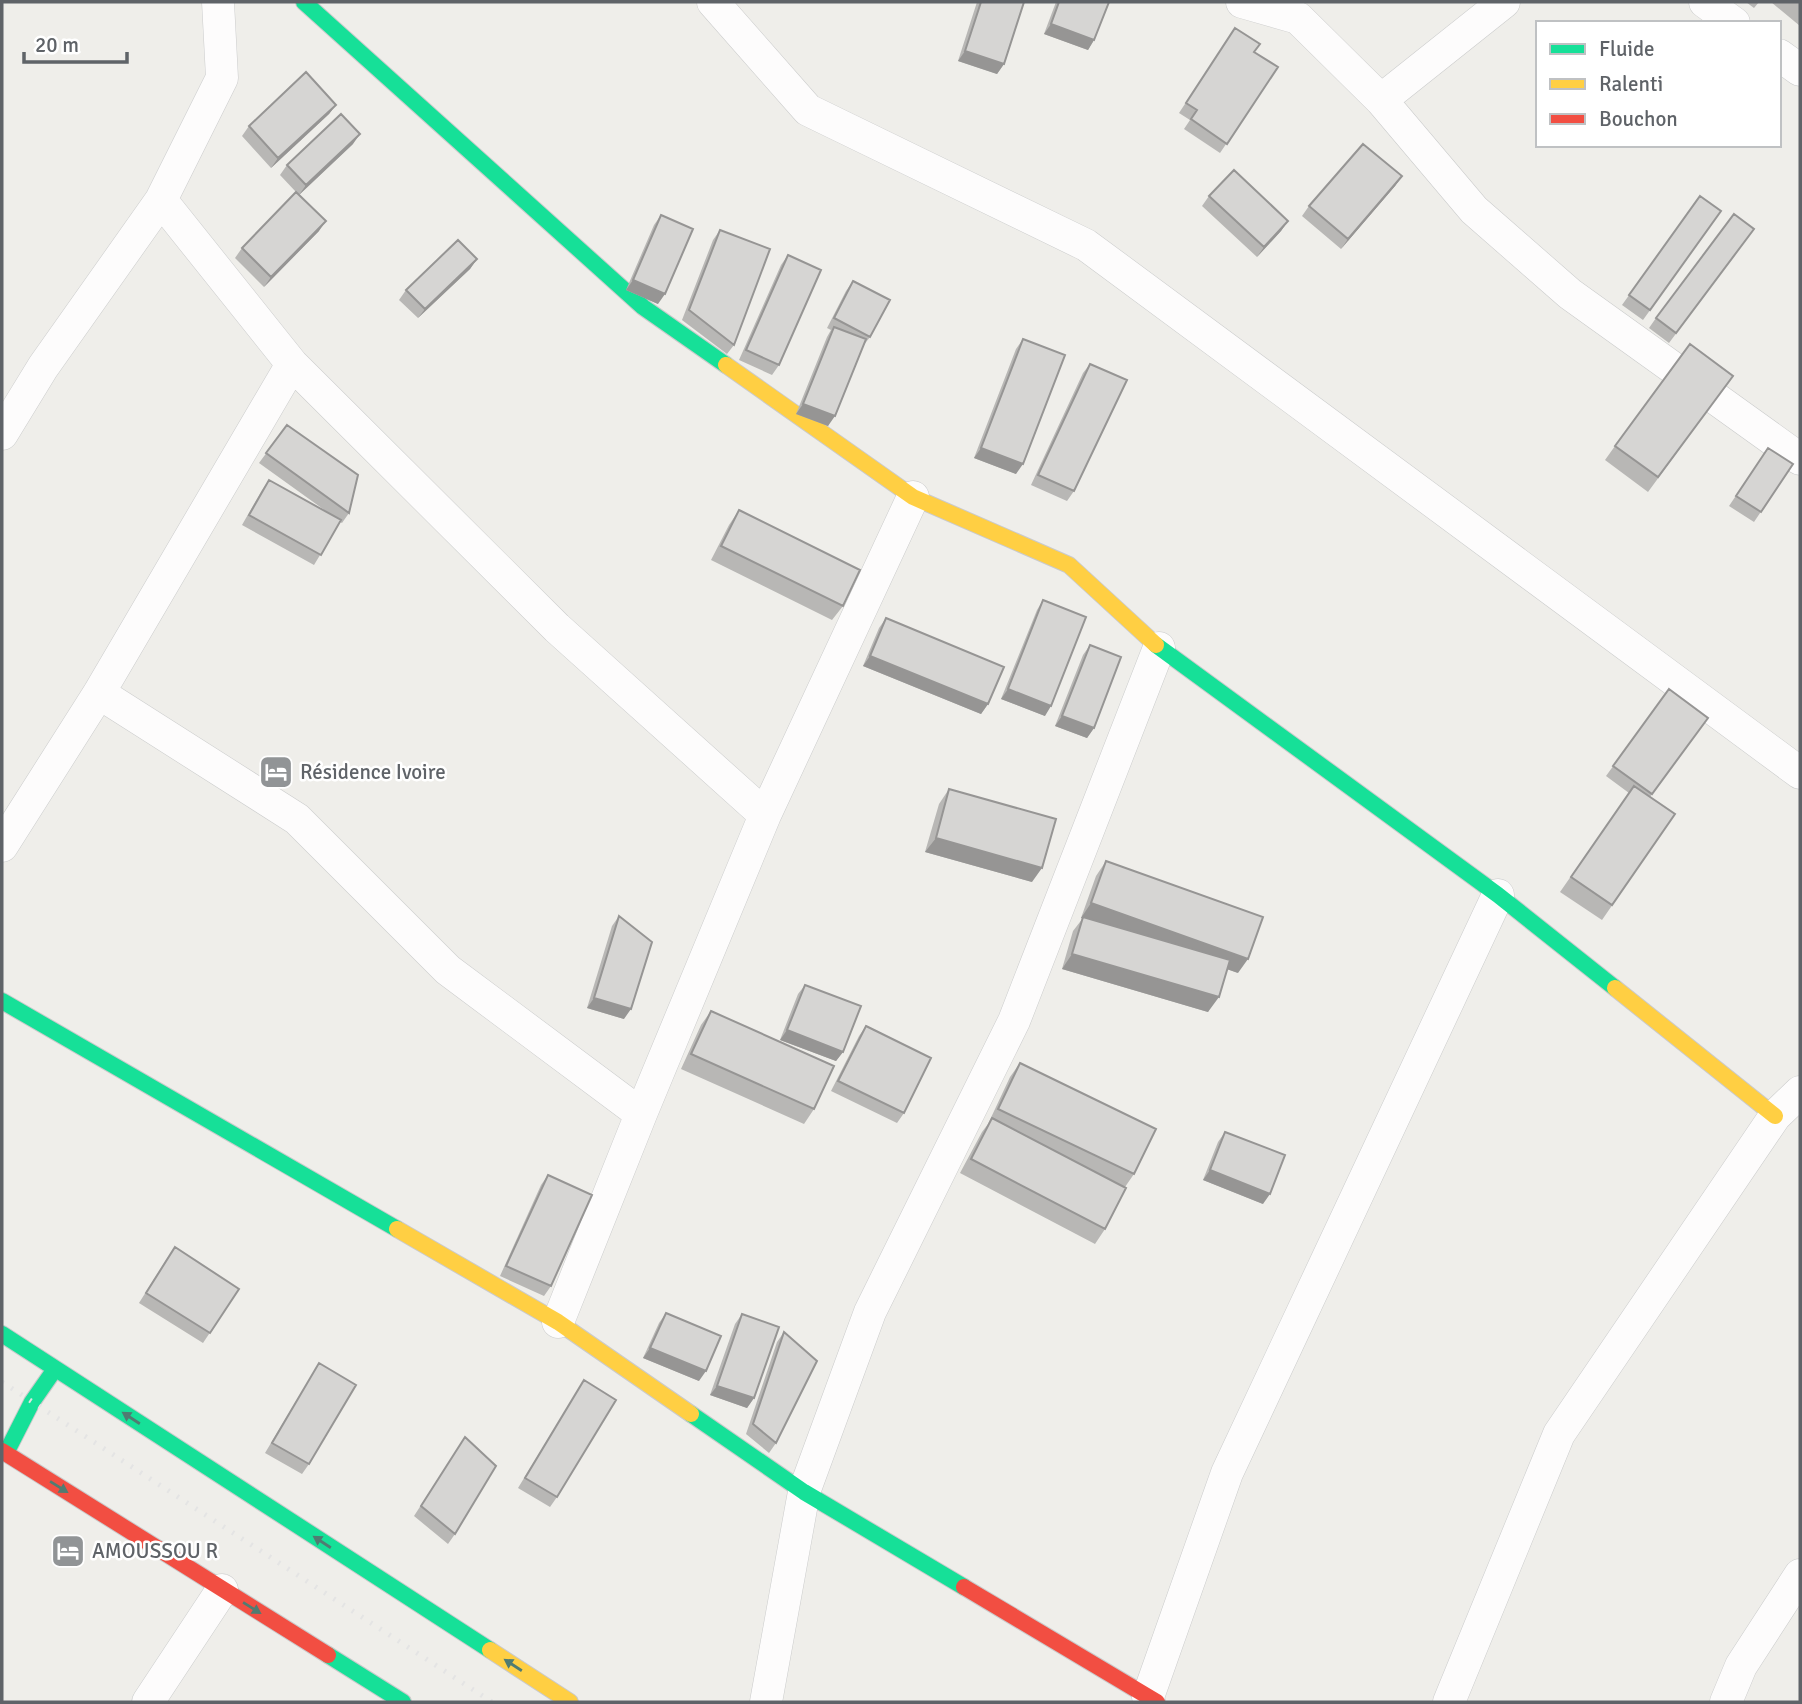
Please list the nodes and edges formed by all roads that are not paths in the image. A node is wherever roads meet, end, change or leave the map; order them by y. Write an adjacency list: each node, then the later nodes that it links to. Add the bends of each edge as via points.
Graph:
1 (218, 2): 11 (street, via 222,78)
2 (304, 2): 15 (street, via 643,307)
3 (713, 2): 18 (street, via 808,110 1086,244)
4 (1242, 2): 10 (street, via 1298,18)
5 (1504, 2): 10 (street)
6 (1705, 2): 7 (street)
7 (1731, 21)
8 (1781, 57): 9 (street)
9 (1800, 71)
10 (1381, 100): 14 (street, via 1474,210 1570,294)
11 (161, 200): 12 (street); 13 (street, via 43,367)
12 (292, 364): 17 (street); 19 (street, via 557,628)
13 (2, 434)
14 (1800, 459)
15 (913, 497): 16 (street, via 1069,565); 19 (street)
16 (1159, 648): 21 (street); 30 (street, via 1014,1021 870,1312)
17 (99, 692): 20 (street); 24 (street, via 297,819 448,970)
18 (1800, 773)
19 (765, 815): 24 (street)
20 (2, 846)
21 (1499, 895): 25 (street); 33 (street, via 1227,1473)
22 (2, 1001): 26 (street)
23 (1800, 1092): 25 (street)
24 (641, 1114): 26 (street)
25 (1775, 1116): 38 (street, via 1559,1434)
26 (558, 1322): 30 (street)
27 (2, 1334): 28 (street)
28 (55, 1369): 29 (street); 36 (street, one-way to 28)
29 (4, 1452): 32 (street, one-way to 32)
30 (804, 1492): 33 (street); 37 (street)
31 (1800, 1575): 39 (street, via 1741,1666)
32 (222, 1590): 34 (street); 35 (street, one-way to 35)
33 (1152, 1700)
34 (148, 1702)
35 (403, 1702)
36 (570, 1702)
37 (766, 1702)
38 (1449, 1702)
39 (1726, 1702)

